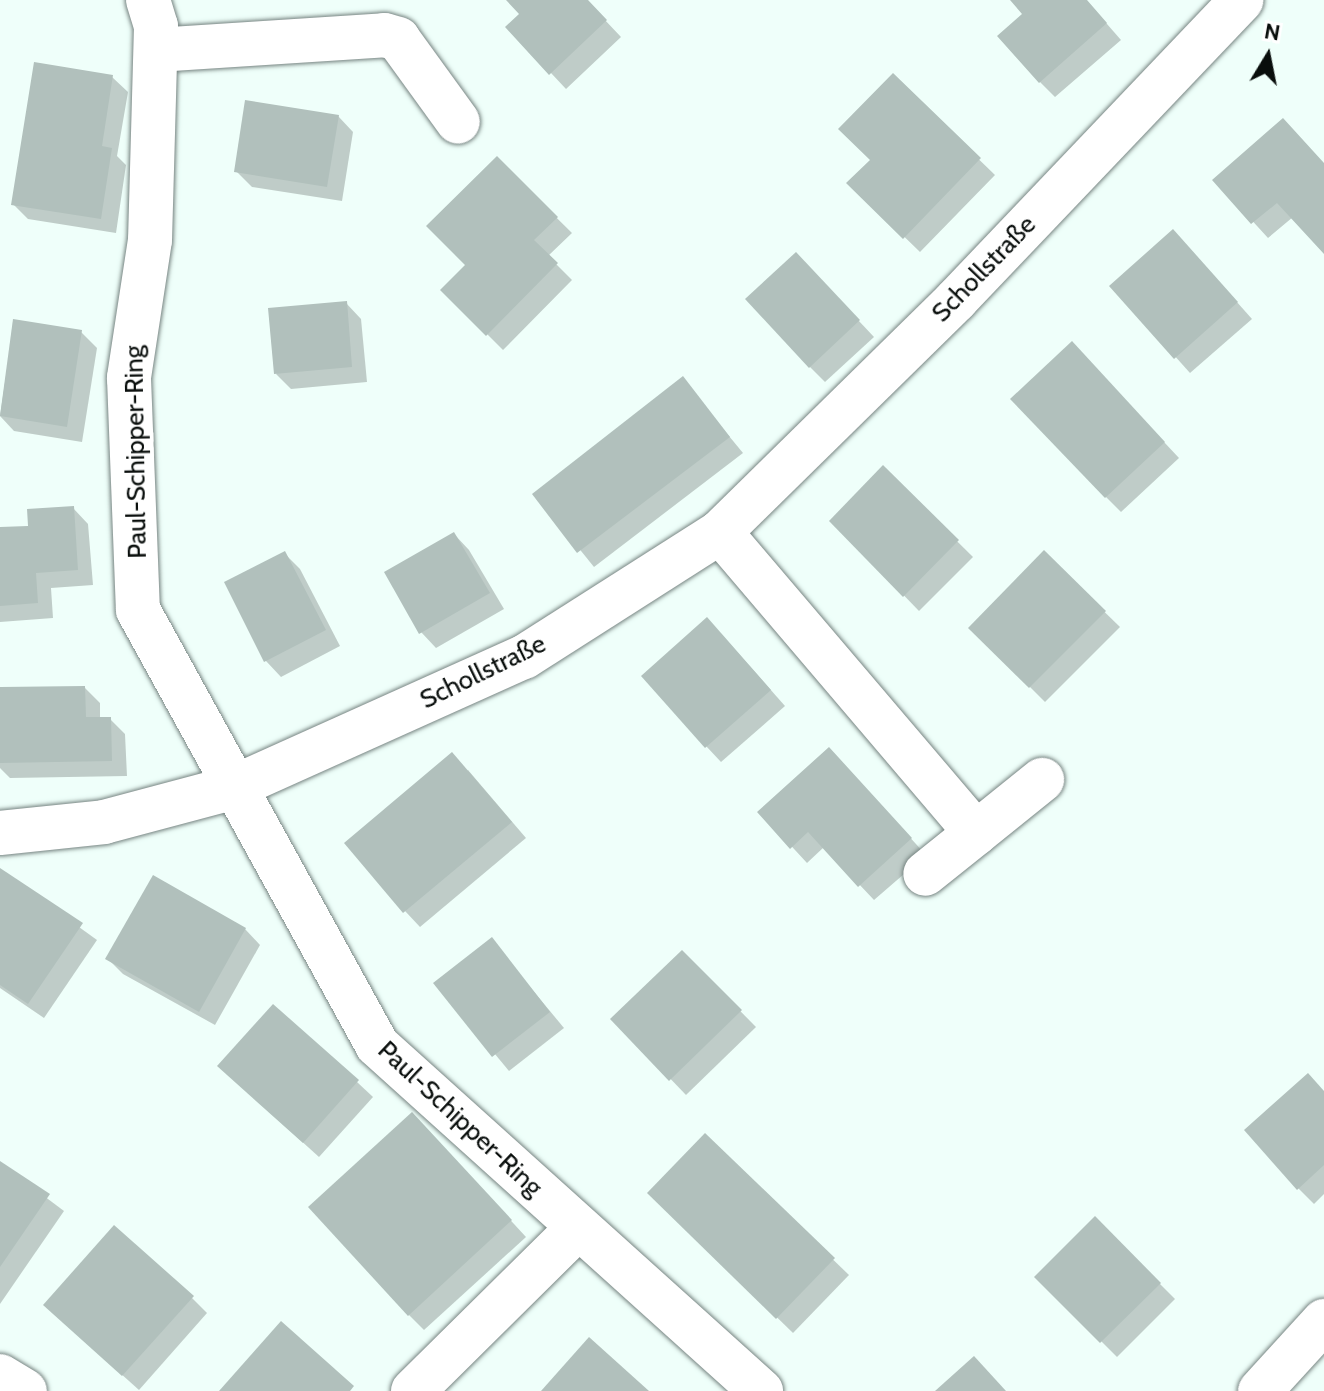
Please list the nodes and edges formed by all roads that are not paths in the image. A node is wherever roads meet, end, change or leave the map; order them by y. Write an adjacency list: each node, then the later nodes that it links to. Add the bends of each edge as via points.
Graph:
1 (148, 0): 3 (street, Paul-Schipper-Ring)
2 (1242, 0): 5 (street, Schollstraße, via 956,300)
3 (156, 50): 4 (street, via 385,35 398,39); 7 (street, Paul-Schipper-Ring, via 150,240 129,378 138,610)
4 (458, 122)
5 (720, 532): 7 (street, Schollstraße, via 524,657); 9 (street)
6 (1042, 780): 9 (street)
7 (232, 788): 8 (street, via 104,822); 11 (street, Paul-Schipper-Ring, via 377,1045)
8 (0, 833)
9 (976, 833): 10 (street)
10 (925, 874)
11 (578, 1228): 15 (street); 16 (street, Paul-Schipper-Ring)
12 (1324, 1321): 17 (street)
13 (0, 1376): 14 (street)
14 (25, 1391)
15 (413, 1391)
16 (761, 1391)
17 (1260, 1391)

